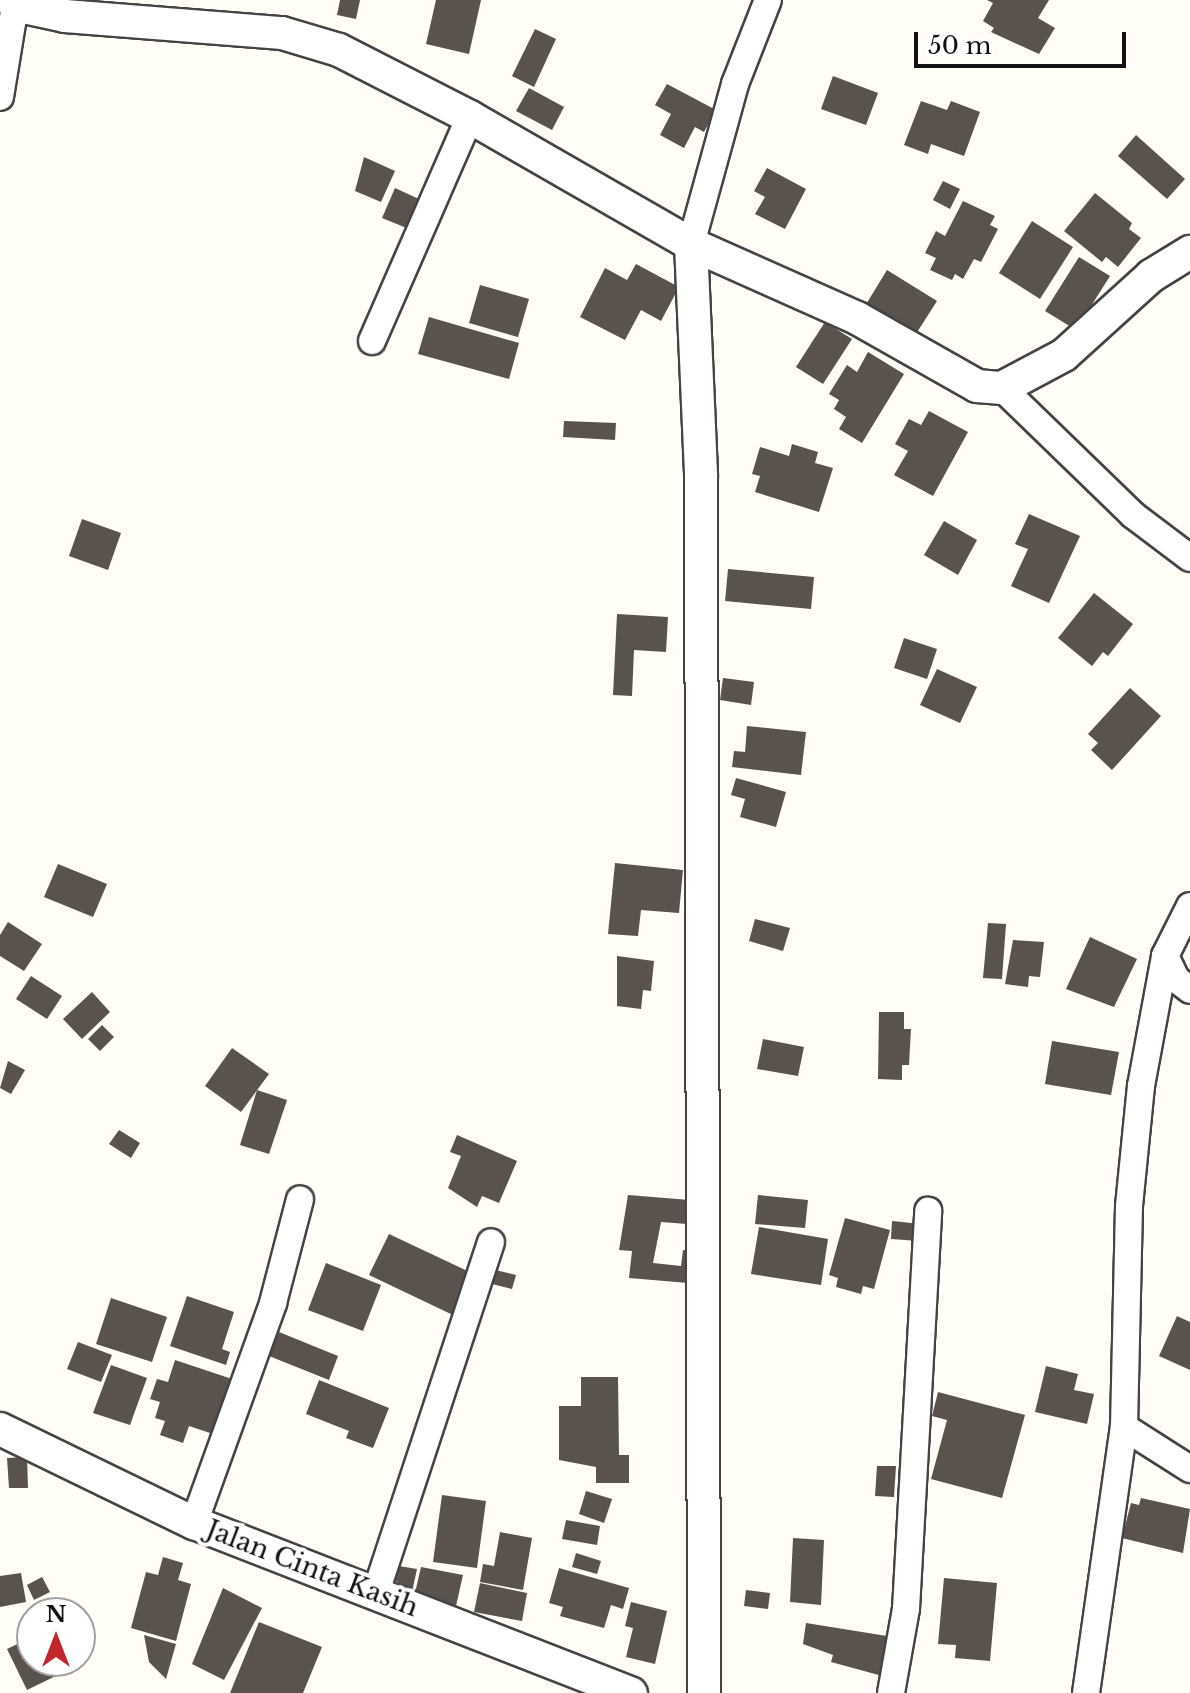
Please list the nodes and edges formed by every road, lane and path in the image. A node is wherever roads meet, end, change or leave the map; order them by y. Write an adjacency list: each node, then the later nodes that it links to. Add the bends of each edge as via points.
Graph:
1 (768, 0): 5 (street, via 735,84)
2 (14, 2): 3 (street); 4 (street, via 65,16 282,33 339,50)
3 (0, 97)
4 (470, 117): 5 (street); 7 (street)
5 (691, 244): 8 (street, via 857,318 977,386); 22 (street, via 701,474)
6 (1190, 252): 8 (street, via 1151,276 1064,355)
7 (372, 341)
8 (1002, 388): 9 (street, via 1133,515)
9 (1190, 558)
10 (1190, 906): 11 (street)
11 (1165, 956): 12 (street, via 1176,979); 16 (street, via 1151,1012 1129,1206)
12 (1190, 990)
13 (300, 1199): 19 (street, via 273,1303)
14 (928, 1211): 23 (street, via 906,1609)
15 (491, 1242): 20 (street)
16 (1124, 1427): 18 (street); 24 (street)
17 (0, 1429): 19 (street, Jalan Cinta Kasih)
18 (1190, 1469)
19 (194, 1523): 20 (street, Jalan Cinta Kasih)
20 (376, 1592): 21 (street, Jalan Cinta Kasih)
21 (631, 1693)
22 (704, 1693)
23 (891, 1693)
24 (1086, 1693)

